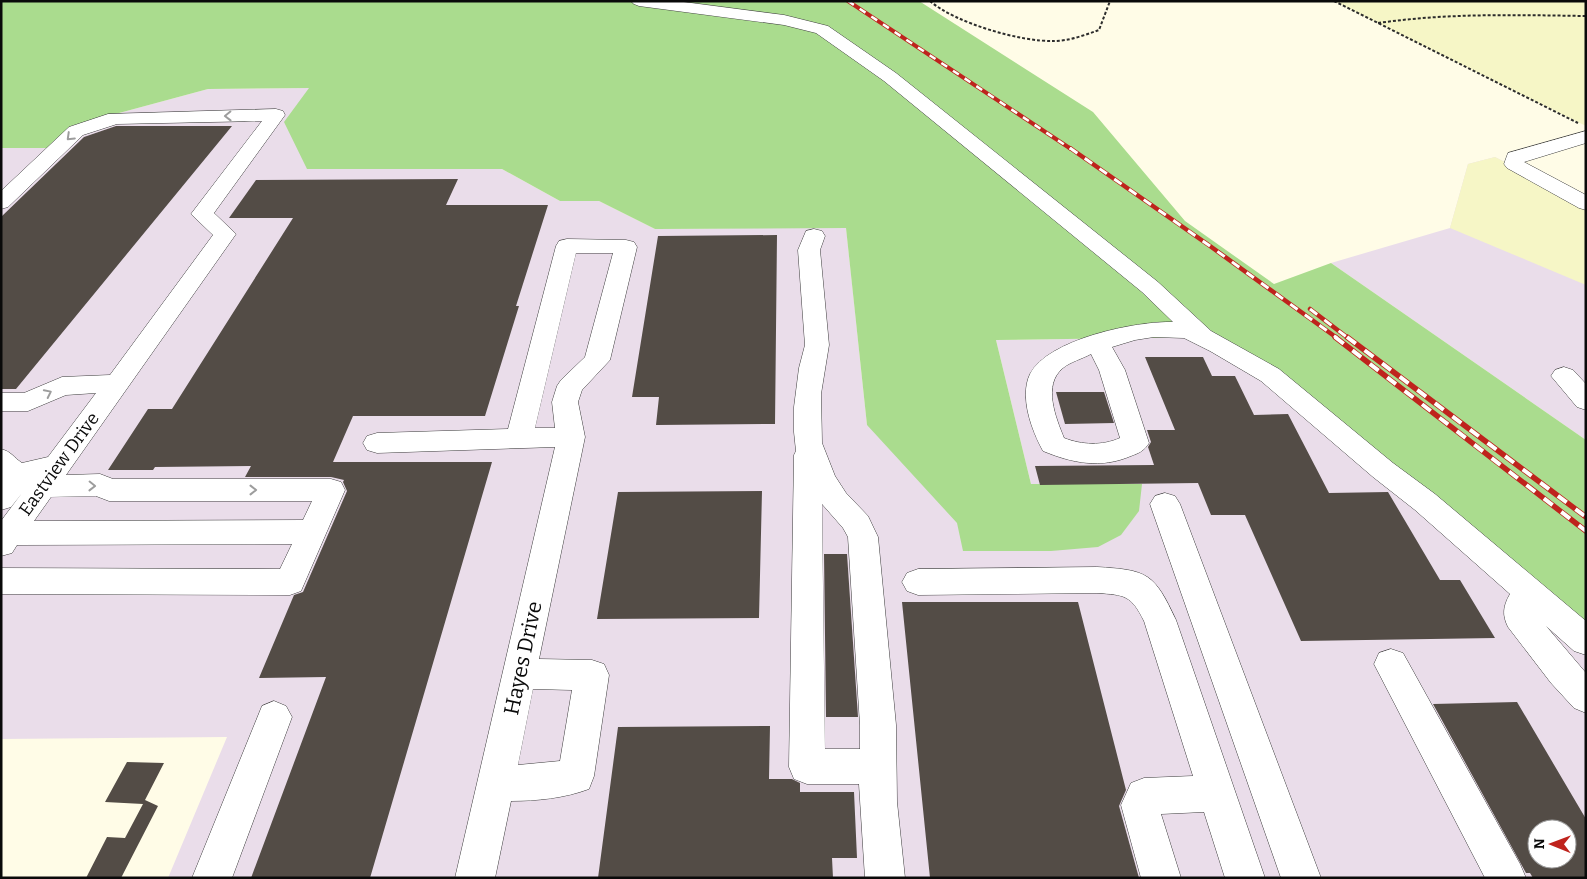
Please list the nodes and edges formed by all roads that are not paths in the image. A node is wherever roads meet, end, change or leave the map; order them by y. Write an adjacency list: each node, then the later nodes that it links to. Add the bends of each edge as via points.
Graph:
1 (639, 1): 6 (street, via 784,20 822,29 890,77 1150,287)
2 (1586, 137): 4 (street, via 1515,157 1514,164)
3 (1, 202): 9 (street, Eastview Drive, one-way to 3, via 225,234 202,214 276,115 115,118 76,131)
4 (1586, 204)
5 (814, 236): 15 (street, via 809,250 817,345 809,387)
6 (1203, 337): 7 (street, via 1188,330 1154,329); 23 (street, via 1270,375)
7 (1097, 343)
8 (1564, 376): 10 (street)
9 (117, 384): 11 (street, one-way to 9, via 28,402 62,386); 16 (street, Eastview Drive)
10 (1586, 401)
11 (1, 402)
12 (572, 437): 13 (street); 13 (street, via 565,402 570,386 597,360 626,247 567,246); 26 (street, Hayes Drive)
13 (519, 439): 14 (street)
14 (377, 443)
15 (808, 444): 29 (street, via 832,497 860,526 863,537 878,725); 29 (street, via 807,767)
16 (30, 472): 17 (street); 19 (street, one-way to 19, via 109,490 332,490); 20 (street, Eastview Drive)
17 (1, 499)
18 (1165, 504): 37 (street)
19 (313, 532): 20 (street); 21 (street, via 290,582)
20 (5, 539)
21 (1, 581)
22 (918, 582): 31 (street, via 1130,582 1147,595 1160,620)
23 (1545, 606): 24 (street); 27 (street, via 1521,604 1519,616)
24 (1586, 641)
25 (1391, 664): 38 (street)
26 (520, 674): 30 (street, Hayes Drive); 30 (street, via 592,675 576,776 531,784)
27 (1586, 696)
28 (274, 717): 32 (street)
29 (878, 766): 34 (street, via 878,802)
30 (496, 783): 33 (street, Hayes Drive)
31 (1218, 793): 35 (street, via 1144,796 1140,805); 36 (street)
32 (212, 878)
33 (475, 878)
34 (886, 878)
35 (1161, 878)
36 (1245, 878)
37 (1302, 878)
38 (1506, 878)

